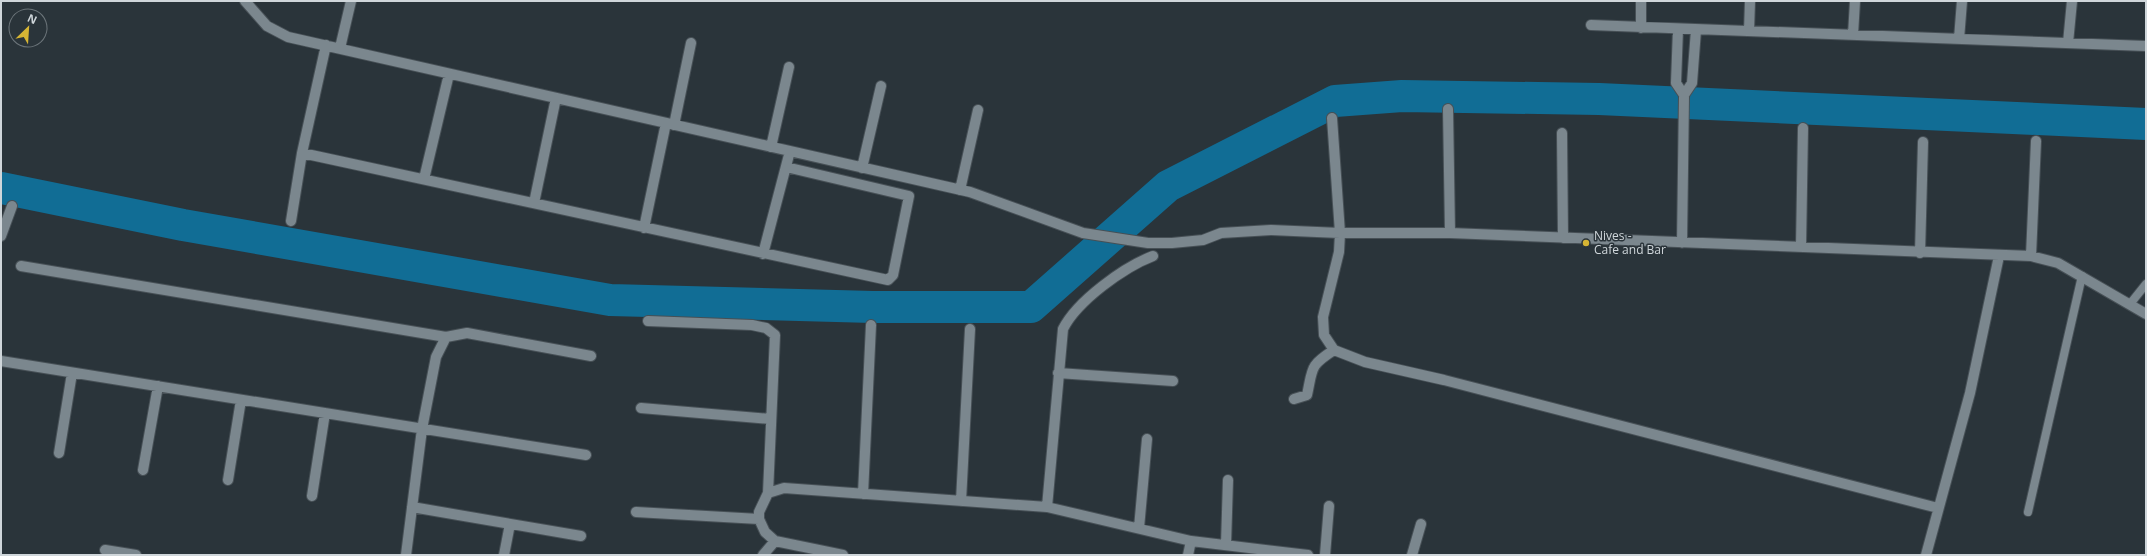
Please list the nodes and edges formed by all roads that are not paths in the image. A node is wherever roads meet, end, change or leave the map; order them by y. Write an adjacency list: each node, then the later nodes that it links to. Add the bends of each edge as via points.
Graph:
1 (246, 1): 17 (street, via 267,26 288,37)
2 (351, 1): 19 (street)
3 (1641, 1): 9 (street)
4 (1750, 1): 12 (street)
5 (1855, 1): 13 (street)
6 (1962, 1): 14 (street)
7 (2072, 1): 16 (street)
8 (1591, 26): 9 (street)
9 (1641, 28): 10 (street)
10 (1678, 29): 11 (street); 23 (street, via 1676,83)
11 (1696, 30): 12 (street); 23 (street, via 1692,83)
12 (1749, 31): 13 (street)
13 (1853, 35): 14 (street)
14 (1959, 39): 16 (street)
15 (691, 43): 28 (street)
16 (2068, 43): 18 (street)
17 (326, 45): 19 (street); 35 (street)
18 (2146, 46)
19 (340, 48): 21 (street)
20 (789, 67): 33 (street)
21 (449, 74): 24 (street); 38 (street)
22 (881, 86): 37 (street)
23 (1684, 95): 48 (street)
24 (556, 98): 28 (street); 40 (street)
25 (1448, 109): 45 (street)
26 (978, 110): 39 (street)
27 (1332, 118): 44 (street)
28 (670, 124): 33 (street); 43 (street)
29 (1803, 128): 49 (street)
30 (1562, 133): 47 (street)
31 (2036, 141): 54 (street)
32 (1923, 142): 50 (street)
33 (771, 147): 34 (street)
34 (790, 151): 36 (street); 37 (street)
35 (302, 153): 38 (street); 42 (street)
36 (786, 167): 51 (street); 51 (street, via 909,196 893,275 888,280)
37 (862, 168): 39 (street)
38 (424, 179): 40 (street)
39 (960, 190): 44 (street, via 1083,233 1148,243 1203,240 1221,232 1271,230)
40 (534, 203): 43 (street)
41 (12, 206): 46 (street)
42 (291, 222)
43 (644, 228): 51 (street)
44 (1340, 233): 45 (street); 64 (street, via 1339,252 1323,317 1324,335)
45 (1450, 233): 47 (street)
46 (1, 236)
47 (1563, 238): 48 (street)
48 (1682, 243): 49 (street)
49 (1800, 247): 50 (street)
50 (1920, 253): 53 (street)
51 (763, 254)
52 (1153, 256): 68 (street, via 1139,261 1069,317 1063,329)
53 (1999, 256): 54 (street); 90 (street, via 1970,394)
54 (2031, 256): 56 (street, via 2058,263)
55 (21, 266): 63 (street)
56 (2082, 276): 58 (street); 92 (lane)
57 (2146, 284): 58 (lane)
58 (2130, 304): 59 (street)
59 (2146, 314)
60 (648, 321): 75 (street, via 752,325 766,328 775,335)
61 (871, 325): 84 (street)
62 (970, 329): 86 (street)
63 (446, 337): 65 (street, via 467,333); 76 (street, via 436,356)
64 (1334, 350): 71 (street, via 1318,360 1313,367 1309,376 1307,396); 90 (street, via 1365,362 1444,380)
65 (591, 356)
66 (1, 361): 67 (street)
67 (72, 372): 70 (street); 78 (street)
68 (1058, 373): 69 (street); 88 (street)
69 (1173, 381)
70 (158, 386): 72 (street); 80 (street)
71 (1294, 399)
72 (241, 400): 74 (street); 81 (street)
73 (641, 408): 75 (street)
74 (325, 413): 76 (street); 85 (street)
75 (771, 419): 83 (street)
76 (422, 429): 79 (street); 89 (street)
77 (1147, 440): 96 (street)
78 (60, 453)
79 (586, 454)
80 (143, 470)
81 (228, 480)
82 (1228, 480): 100 (street)
83 (768, 493): 84 (street, via 784,488); 93 (street, via 760,512)
84 (862, 494): 86 (street)
85 (312, 496)
86 (962, 501): 88 (street)
87 (1329, 506): 109 (street)
88 (1047, 507): 96 (street)
89 (412, 508): 94 (street); 103 (street)
90 (1938, 508): 111 (street)
91 (636, 512): 93 (street)
92 (2028, 512)
93 (760, 519): 98 (street, via 765,532)
94 (510, 524): 97 (street); 104 (street)
95 (1421, 524): 110 (street)
96 (1138, 528): 99 (street)
97 (581, 536)
98 (775, 541): 105 (street); 106 (street)
99 (1191, 541): 100 (street); 107 (street)
100 (1226, 545): 108 (street)
101 (105, 550): 102 (street)
102 (136, 555)
103 (406, 555)
104 (504, 555)
105 (762, 555)
106 (843, 555)
107 (1188, 555)
108 (1308, 555)
109 (1325, 555)
110 (1412, 555)
111 (1926, 555)

